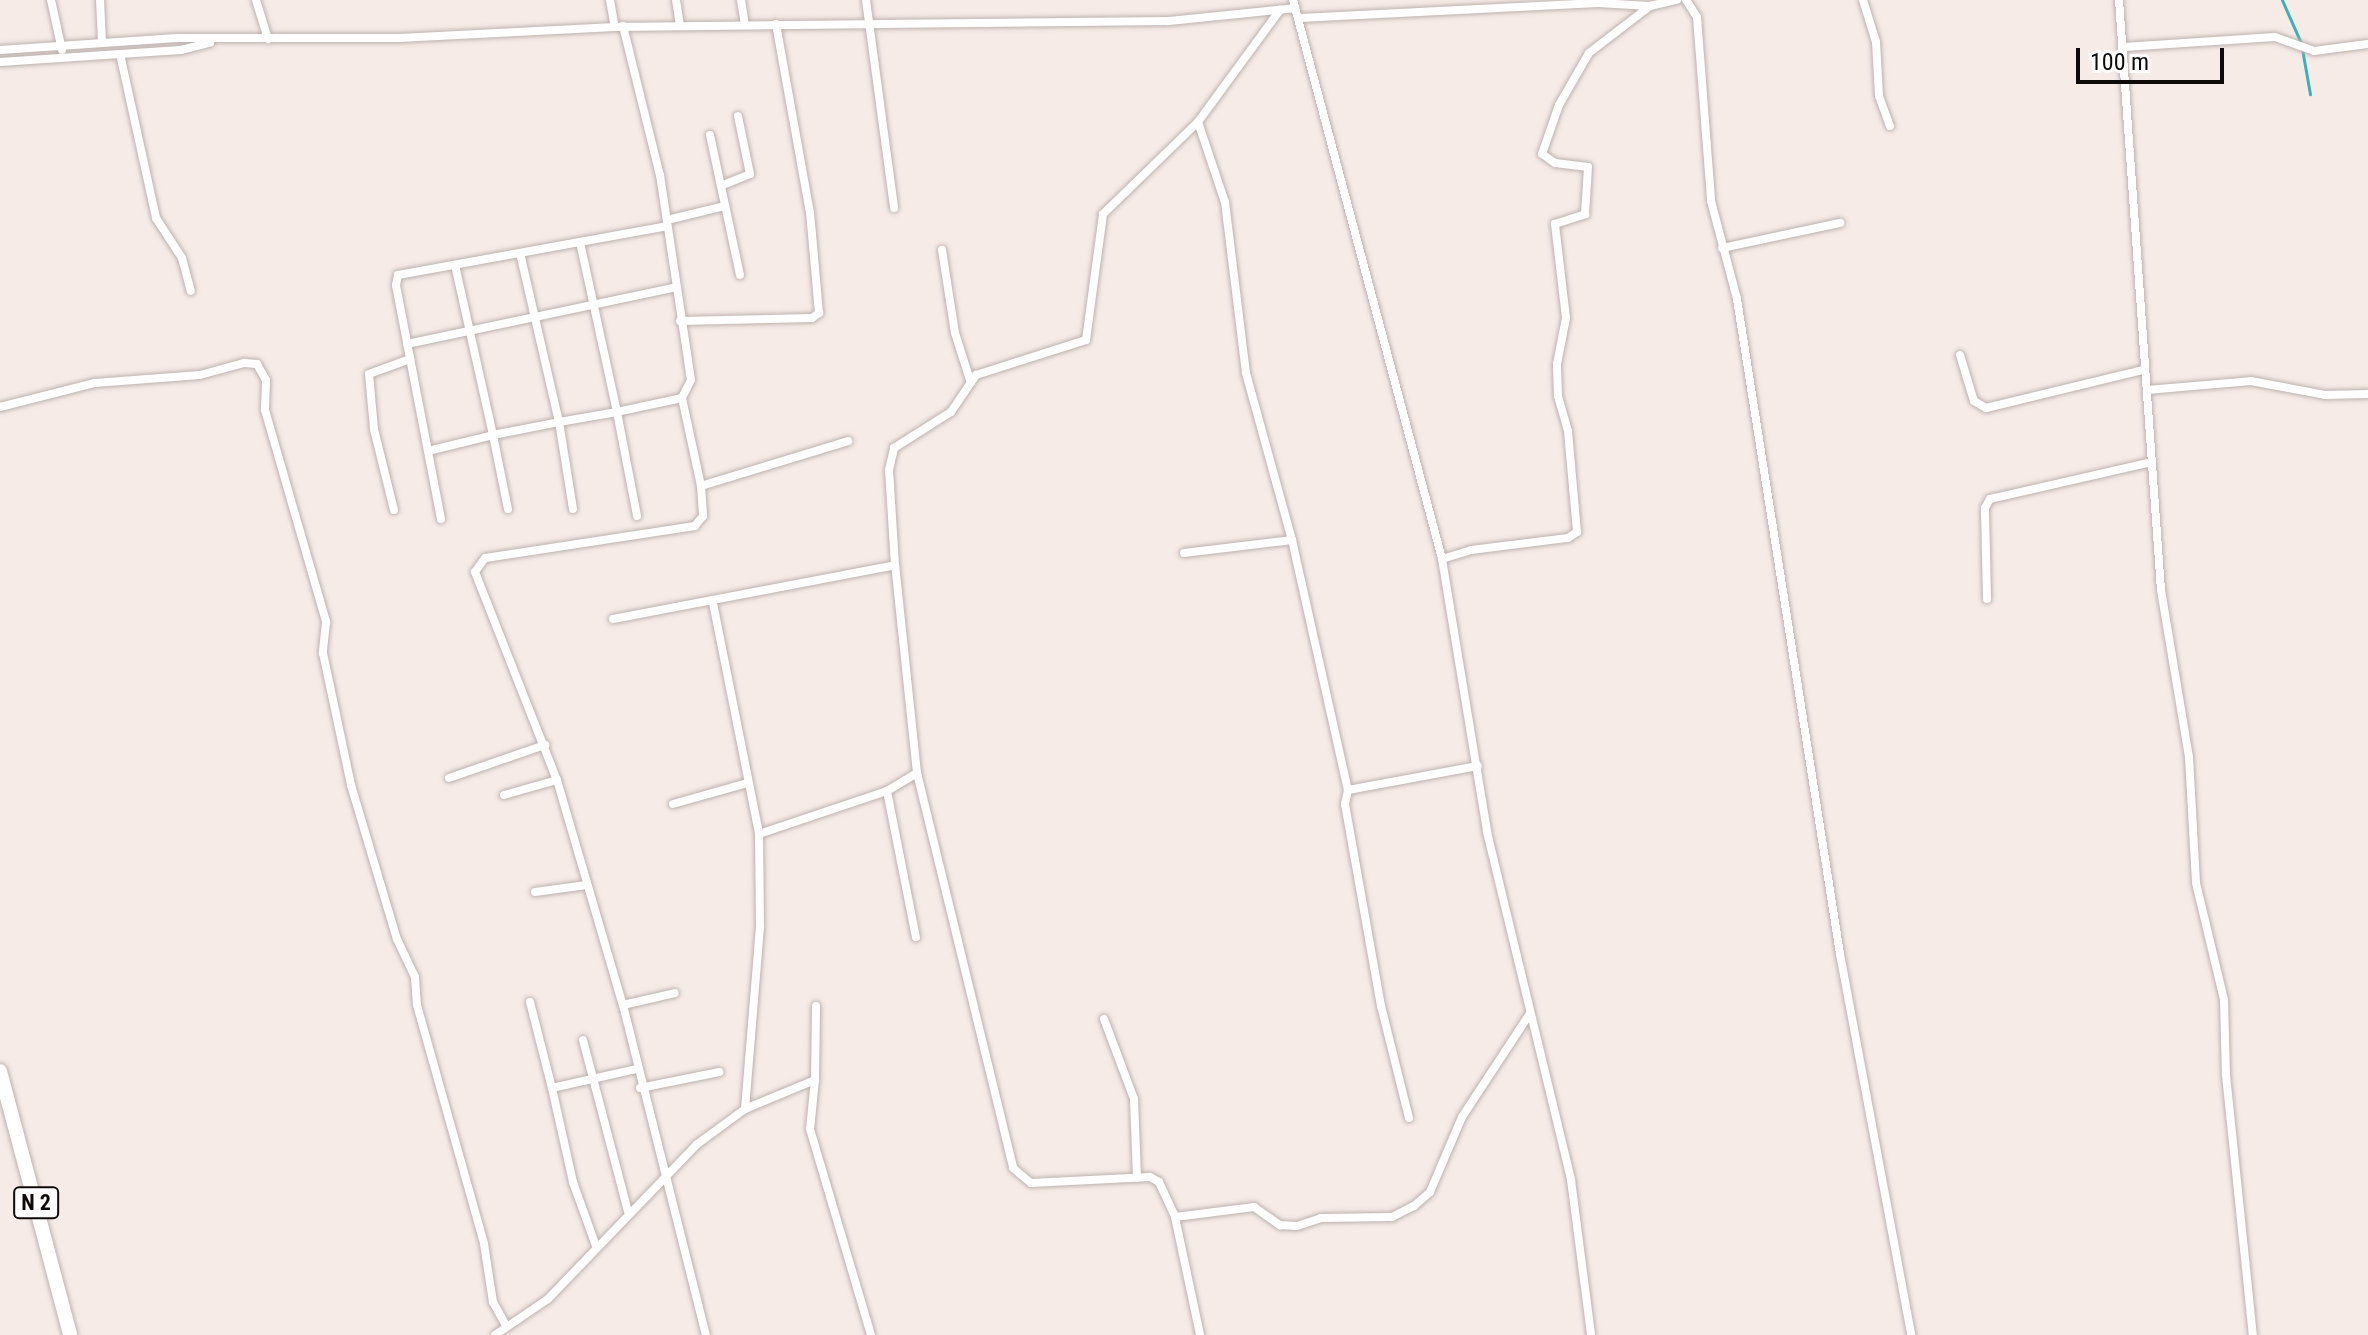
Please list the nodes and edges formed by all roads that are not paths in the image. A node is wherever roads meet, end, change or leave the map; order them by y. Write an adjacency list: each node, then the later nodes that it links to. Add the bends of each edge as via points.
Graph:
1 (51, 0): 25 (street)
2 (100, 0): 23 (street)
3 (256, 0): 21 (street)
4 (610, 0): 18 (street)
5 (676, 0): 19 (street)
6 (741, 0): 17 (street)
7 (866, 0): 20 (street)
8 (1686, 0): 41 (street, via 1697,17 1706,163)
9 (1863, 0): 33 (street, via 1876,42 1879,96)
10 (2119, 0): 26 (street)
11 (1673, 1): 13 (street)
12 (1294, 4): 14 (street); 15 (street)
13 (1650, 6): 15 (street, via 1598,3); 75 (street, via 1589,53 1559,105 1542,154 1555,163 1588,167 1585,214 1555,224 1566,318 1557,364 1558,396 1568,431 1577,532 1568,538 1471,550)
14 (1280, 10): 20 (street, via 1168,21); 32 (street)
15 (1300, 18): 75 (street, via 1305,57)
16 (776, 24): 17 (street); 20 (street); 50 (street, via 810,213 819,313 812,318)
17 (745, 25): 19 (street)
18 (619, 26): 19 (street); 21 (street); 38 (street)
19 (680, 26)
20 (869, 26): 37 (street)
21 (268, 39): 22 (street)
22 (217, 42): 23 (street, via 177,38); 28 (street)
23 (102, 43): 25 (street)
24 (2368, 44): 26 (street, via 2302,49 2275,37)
25 (62, 47): 27 (street); 29 (street)
26 (2124, 47): 55 (street)
27 (0, 50)
28 (120, 54): 29 (street); 47 (street, via 156,218 182,258)
29 (63, 59): 30 (street)
30 (0, 62)
31 (738, 116): 35 (street, via 750,174)
32 (1198, 122): 56 (street, via 1103,214 1086,340 989,369); 73 (street, via 1225,202 1246,373)
33 (1890, 126)
34 (710, 135): 35 (street)
35 (723, 185): 36 (street)
36 (725, 206): 38 (street); 45 (street)
37 (894, 208)
38 (667, 223): 40 (street); 46 (street)
39 (1840, 223): 41 (street)
40 (580, 242): 43 (street); 48 (street)
41 (1722, 248): 122 (street, via 1737,299 1840,954)
42 (942, 250): 56 (street, via 955,333)
43 (520, 253): 44 (street); 49 (street)
44 (455, 265): 51 (street); 52 (street, via 396,279)
45 (740, 275)
46 (673, 288): 48 (street); 50 (street)
47 (191, 291)
48 (594, 305): 49 (street); 61 (street)
49 (535, 319): 51 (street); 62 (street)
50 (680, 321): 59 (street, via 691,380)
51 (471, 331): 52 (street); 63 (street)
52 (407, 344): 54 (street)
53 (1960, 355): 55 (street, via 1974,401 1986,408)
54 (410, 359): 65 (street); 70 (street, via 369,374 374,429)
55 (2143, 370): 57 (street)
56 (971, 383): 76 (street, via 938,423 894,448 889,470)
57 (2147, 390): 58 (street, via 2251,381 2325,395); 66 (street)
58 (2368, 394)
59 (682, 398): 61 (street); 67 (street)
60 (0, 407): 115 (street, via 95,383 200,375 244,363 257,364 266,380 265,410 326,622 323,653 351,785 397,939 415,977 417,1005 484,1244 493,1302)
61 (617, 412): 62 (street); 71 (street)
62 (559, 422): 63 (street); 69 (street)
63 (493, 435): 65 (street); 68 (street)
64 (848, 441): 67 (street)
65 (428, 451): 72 (street)
66 (2152, 462): 77 (street, via 1990,499 1985,508); 123 (street, via 2167,639 2189,757 2196,883 2224,1000 2224,1053)
67 (701, 486): 80 (street, via 703,516 687,530 478,563 475,572 490,617)
68 (508, 509)
69 (573, 509)
70 (394, 510)
71 (637, 516)
72 (441, 519)
73 (1292, 540): 74 (street); 86 (street)
74 (1184, 553)
75 (1442, 559): 81 (street)
76 (895, 565): 78 (street, via 717,596); 82 (street)
77 (1987, 599)
78 (713, 603): 79 (street); 85 (street)
79 (613, 619)
80 (545, 745): 83 (street); 84 (street)
81 (1478, 766): 86 (street); 98 (street, via 1487,832)
82 (917, 773): 87 (street); 111 (street, via 1013,1168 1031,1183)
83 (449, 778)
84 (557, 780): 88 (street); 91 (street)
85 (747, 783): 89 (street); 90 (street)
86 (1348, 790): 109 (street, via 1345,804 1381,1006)
87 (887, 791): 90 (street); 93 (street)
88 (504, 795)
89 (673, 804)
90 (759, 834): 108 (street, via 760,926)
91 (587, 885): 92 (street); 96 (street)
92 (535, 892)
93 (916, 937)
94 (675, 993): 96 (street)
95 (530, 1002): 106 (street)
96 (623, 1005): 101 (street)
97 (816, 1006): 105 (street)
98 (1529, 1015): 113 (street, via 1462,1117 1430,1192 1414,1206 1392,1217 1321,1218 1297,1226 1280,1225 1254,1207); 121 (street, via 1571,1180)
99 (1104, 1019): 111 (street, via 1134,1099)
100 (583, 1040): 104 (street)
101 (636, 1069): 104 (street); 107 (street)
102 (0, 1071): 116 (main road, N 2)
103 (719, 1072): 107 (street)
104 (593, 1079): 106 (street); 112 (street)
105 (815, 1080): 108 (street); 119 (street, via 810,1129)
106 (552, 1088): 114 (street, via 573,1182)
107 (640, 1088): 110 (street)
108 (745, 1109): 110 (street)
109 (1409, 1118)
110 (663, 1177): 112 (street); 118 (street)
111 (1137, 1178): 113 (street, via 1159,1182)
112 (628, 1211): 114 (street)
113 (1175, 1217): 120 (street)
114 (596, 1246): 115 (street, via 548,1299)
115 (506, 1325): 117 (street)
116 (70, 1335)
117 (495, 1335)
118 (706, 1335)
119 (871, 1335)
120 (1200, 1335)
121 (1591, 1335)
122 (1911, 1335)
123 (2253, 1335)

